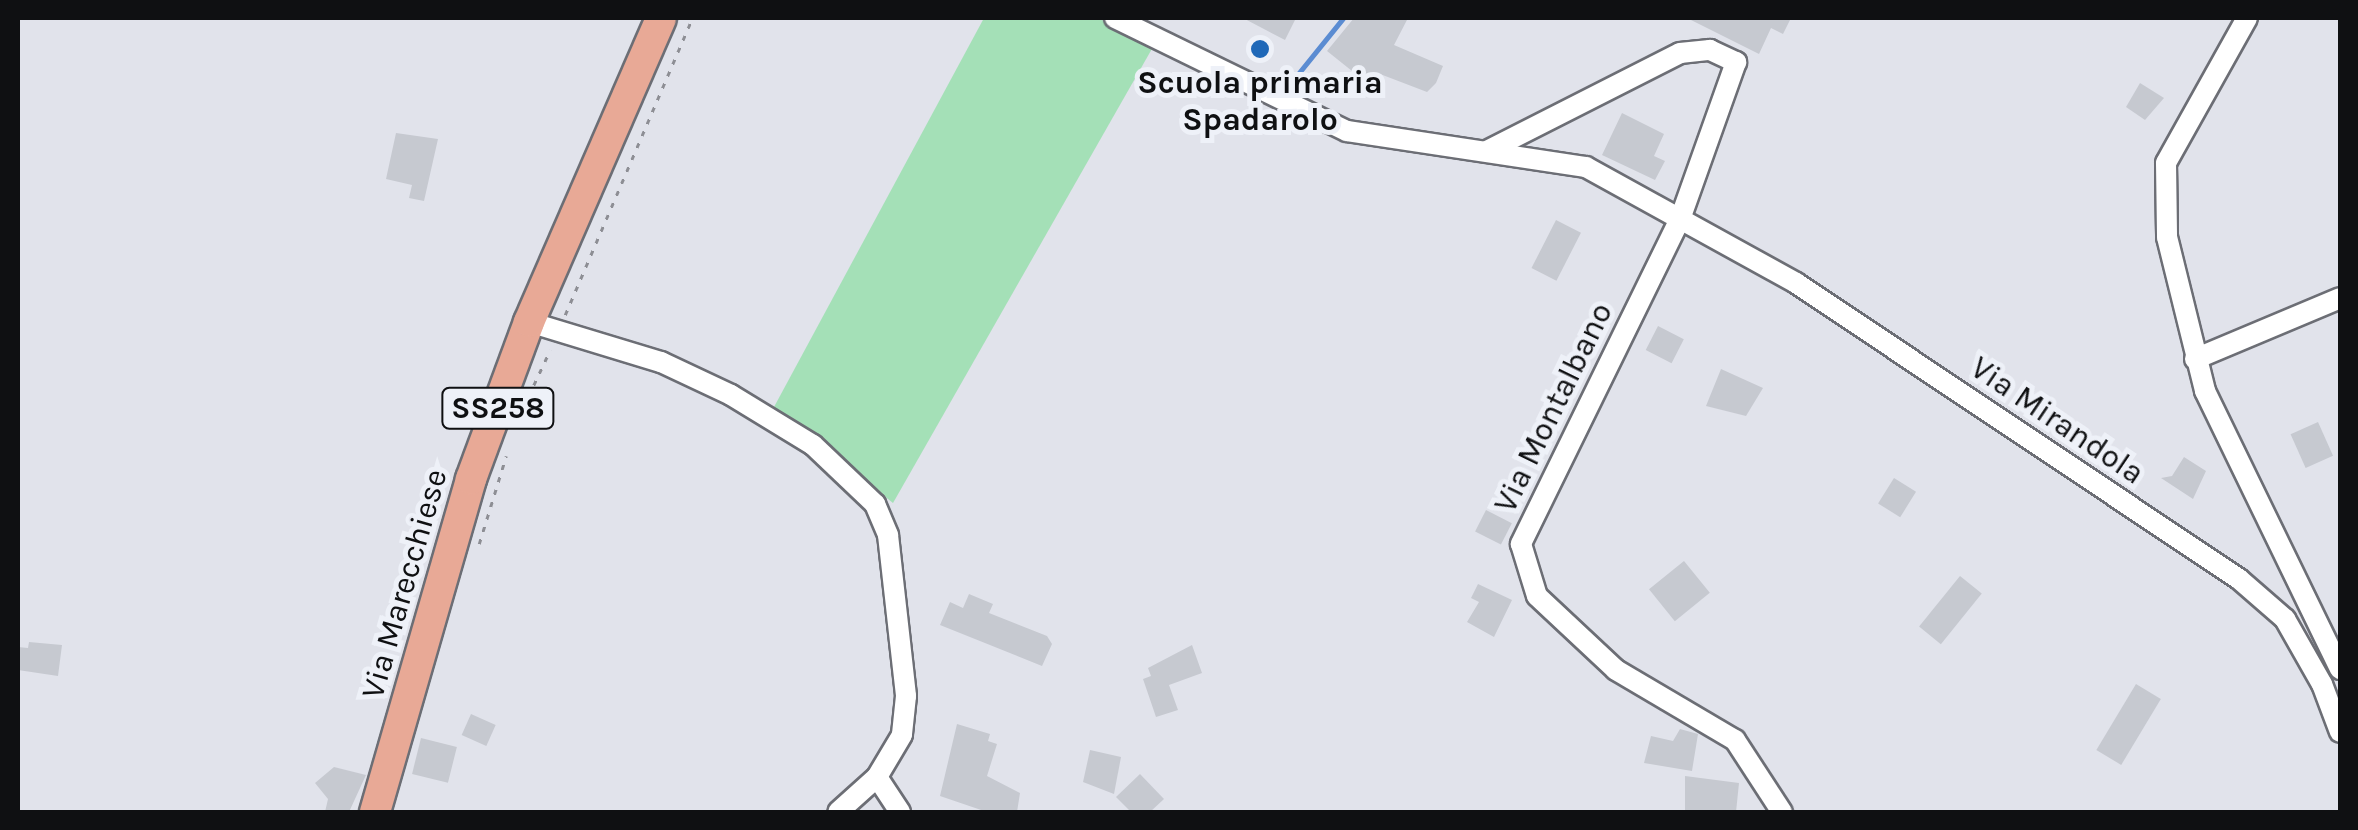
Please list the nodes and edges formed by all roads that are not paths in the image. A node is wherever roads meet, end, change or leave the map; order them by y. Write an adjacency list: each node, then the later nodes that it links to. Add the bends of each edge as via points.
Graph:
1 (661, 18): 7 (main road, Via Marecchiese / SS258)
2 (1115, 18): 4 (street, Via Mirandola, via 1347,131)
3 (2247, 18): 8 (street, via 2166,163 2168,237)
4 (1487, 152): 5 (street, Via Mirandola, via 1586,167); 5 (street, via 1680,53 1710,50 1736,62)
5 (1680, 219): 10 (street, Via Mirandola, via 1796,283 2239,579 2284,619 2322,684); 15 (street, Via Montalbano, via 1529,522 1524,572 1537,596 1616,670 1735,740)
6 (2340, 298): 8 (street)
7 (548, 327): 11 (street, via 662,362 731,395 813,445 875,504 888,535 906,696 902,735); 12 (main road, Via Marecchiese / SS258, via 472,479)
8 (2196, 359): 9 (street, via 2231,449 2294,563)
9 (2340, 669)
10 (2340, 732)
11 (877, 777): 13 (street); 14 (street)
12 (376, 812)
13 (838, 812)
14 (900, 812)
15 (1782, 812)

